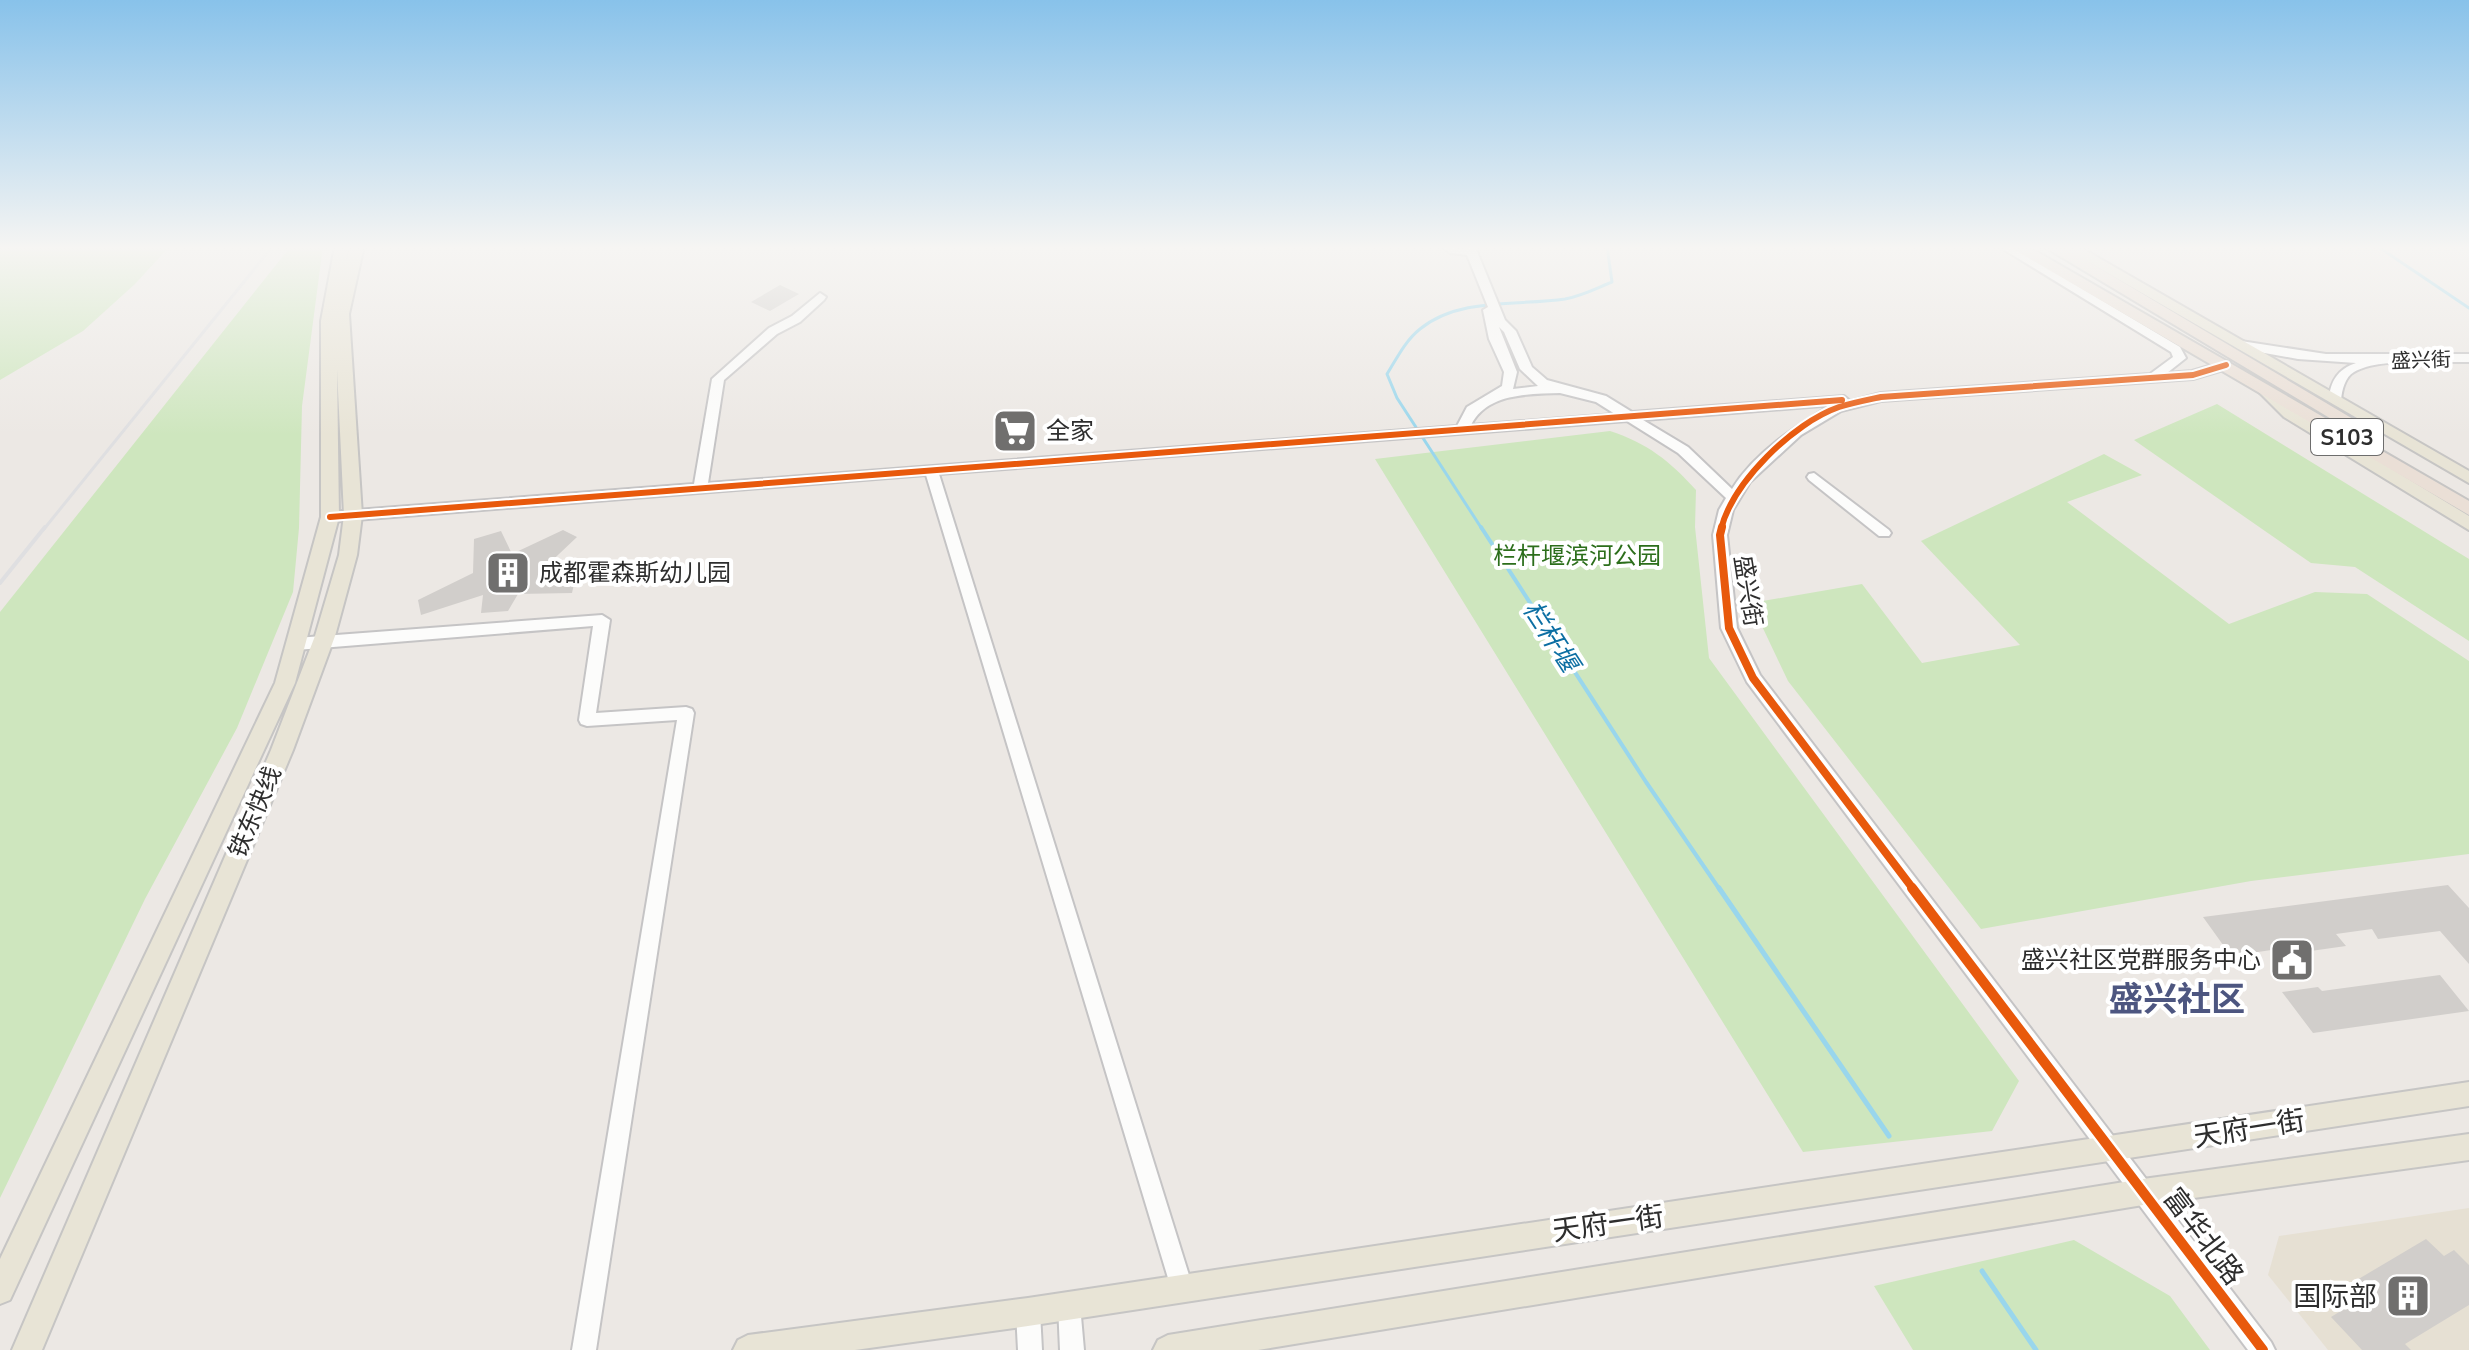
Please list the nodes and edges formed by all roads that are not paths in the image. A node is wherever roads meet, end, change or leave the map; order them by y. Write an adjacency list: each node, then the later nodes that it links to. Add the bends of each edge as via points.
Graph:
1 (331, 309): 29 (main road, 铁东快线)
2 (343, 309): 29 (main road, 铁东快线)
3 (807, 309): 25 (street, via 718,379)
4 (1493, 309): 9 (street)
5 (2108, 309): 14 (street, via 2176,350 2180,358)
6 (2127, 309): 13 (highway, S103)
7 (2158, 309): 26 (highway, S103)
8 (2178, 309): 10 (main road)
9 (1496, 316): 15 (street, via 1510,331 1526,369); 17 (street, via 1493,330 1512,374)
10 (2241, 345): 12 (street, 盛兴街); 19 (main road)
11 (2469, 358): 12 (street, 盛兴街)
12 (2373, 361): 19 (street, via 2347,370)
13 (2226, 365): 14 (street, 盛兴街, via 2193,375); 16 (highway, S103)
14 (2152, 377): 18 (street, 盛兴街)
15 (1560, 389): 17 (street); 20 (street, via 1601,399)
16 (2267, 392): 28 (highway, S103); 30 (main road, via 2290,414)
17 (1500, 395): 21 (street, via 1472,410)
18 (1881, 397): 20 (street); 27 (street, 盛兴街, via 1836,408 1796,432 1745,479)
19 (2335, 400): 24 (main road)
20 (1624, 416): 21 (street); 27 (street, via 1683,450)
21 (1463, 428): 22 (street)
22 (931, 470): 25 (street); 38 (street)
23 (1814, 477): 31 (street)
24 (2469, 478)
25 (700, 488): 29 (street)
26 (2469, 493)
27 (1734, 498): 35 (street, 盛兴街, via 1720,535 1724,592 1729,628 1753,678)
28 (2469, 509)
29 (342, 516): 32 (main road, 铁东快线, via 348,555); 33 (main road, 铁东快线)
30 (2469, 524)
31 (1884, 533)
32 (323, 641): 33 (street); 42 (main road, 铁东快线, via 282,750); 43 (street, via 602,620 587,720 686,713)
33 (296, 644): 39 (main road, 铁东快线, via 278,697)
34 (2469, 1094): 35 (main road, 天府一街)
35 (2111, 1147): 37 (street, 富华北路); 38 (main road, 天府一街)
36 (2469, 1147): 37 (main road, 天府一街)
37 (2143, 1192): 47 (main road, 天府一街); 48 (street, 富华北路)
38 (1182, 1288): 40 (main road, 天府一街)
39 (0, 1290)
40 (1069, 1305): 41 (main road, 天府一街); 46 (street)
41 (1028, 1312): 44 (main road, 天府一街); 45 (street)
42 (27, 1350)
43 (584, 1350)
44 (748, 1350)
45 (1030, 1350)
46 (1072, 1350)
47 (1168, 1350)
48 (2263, 1350)

